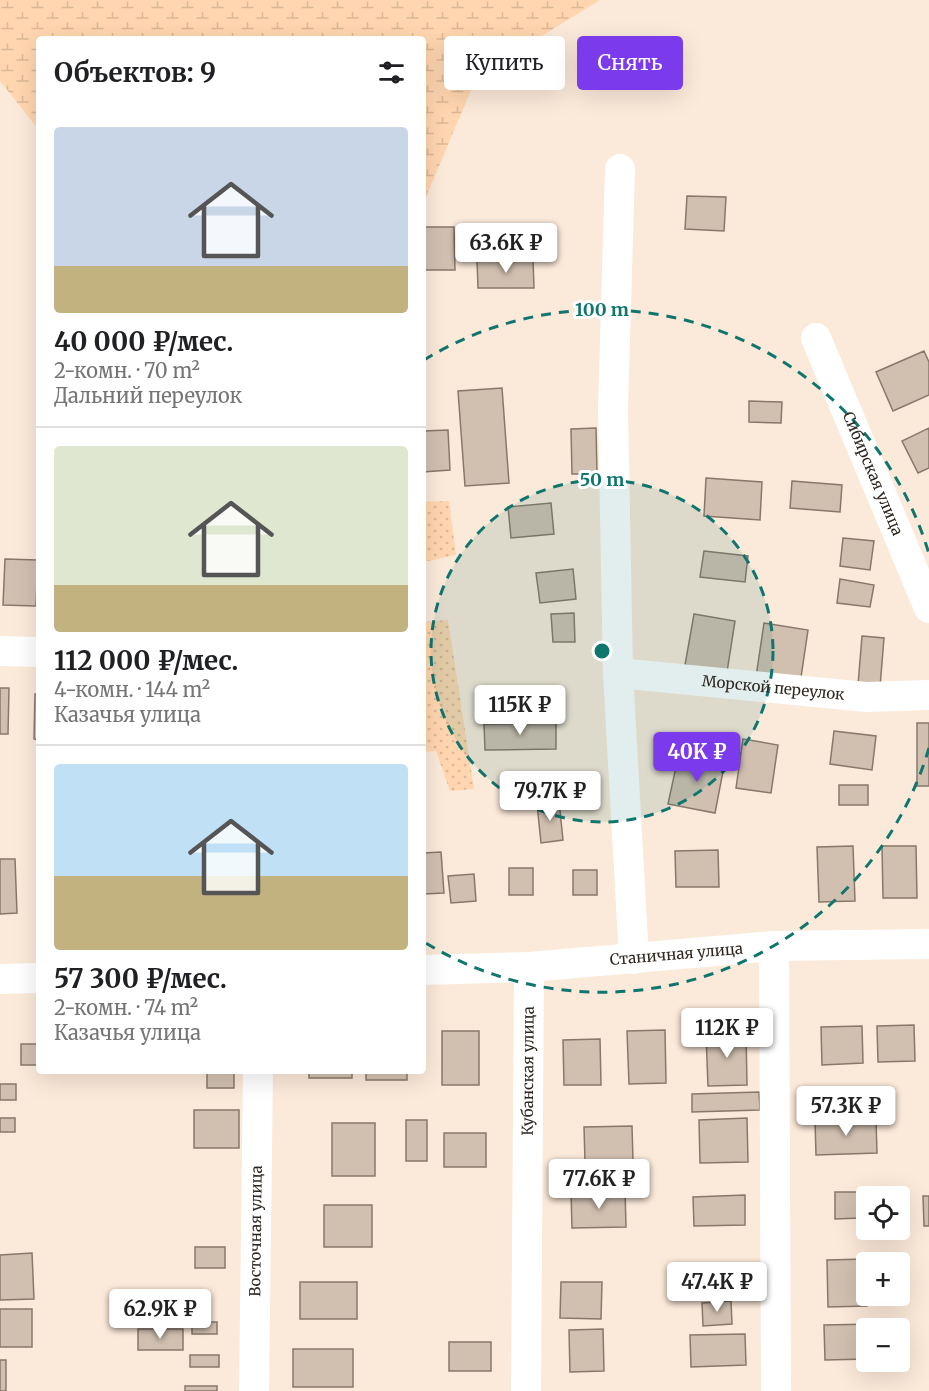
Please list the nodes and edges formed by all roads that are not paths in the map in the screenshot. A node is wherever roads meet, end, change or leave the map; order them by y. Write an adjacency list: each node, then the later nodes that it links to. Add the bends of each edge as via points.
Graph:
1 (620, 168): 6 (street, via 614,408)
2 (816, 338): 3 (street, Сибирская улица)
3 (929, 608)
4 (0, 651): 5 (street)
5 (36, 652)
6 (618, 673): 7 (street, Морской переулок, via 866,697); 10 (street)
7 (929, 695)
8 (929, 944): 9 (street, Станичная улица)
9 (774, 946): 10 (street, Станичная улица); 18 (street)
10 (634, 960): 11 (street, Станичная улица)
11 (529, 967): 12 (street, Станичная улица); 17 (street, Кубанская улица)
12 (426, 970)
13 (36, 978): 14 (street)
14 (0, 979)
15 (258, 1074): 16 (street, Восточная улица)
16 (254, 1391)
17 (526, 1391)
18 (776, 1391)

